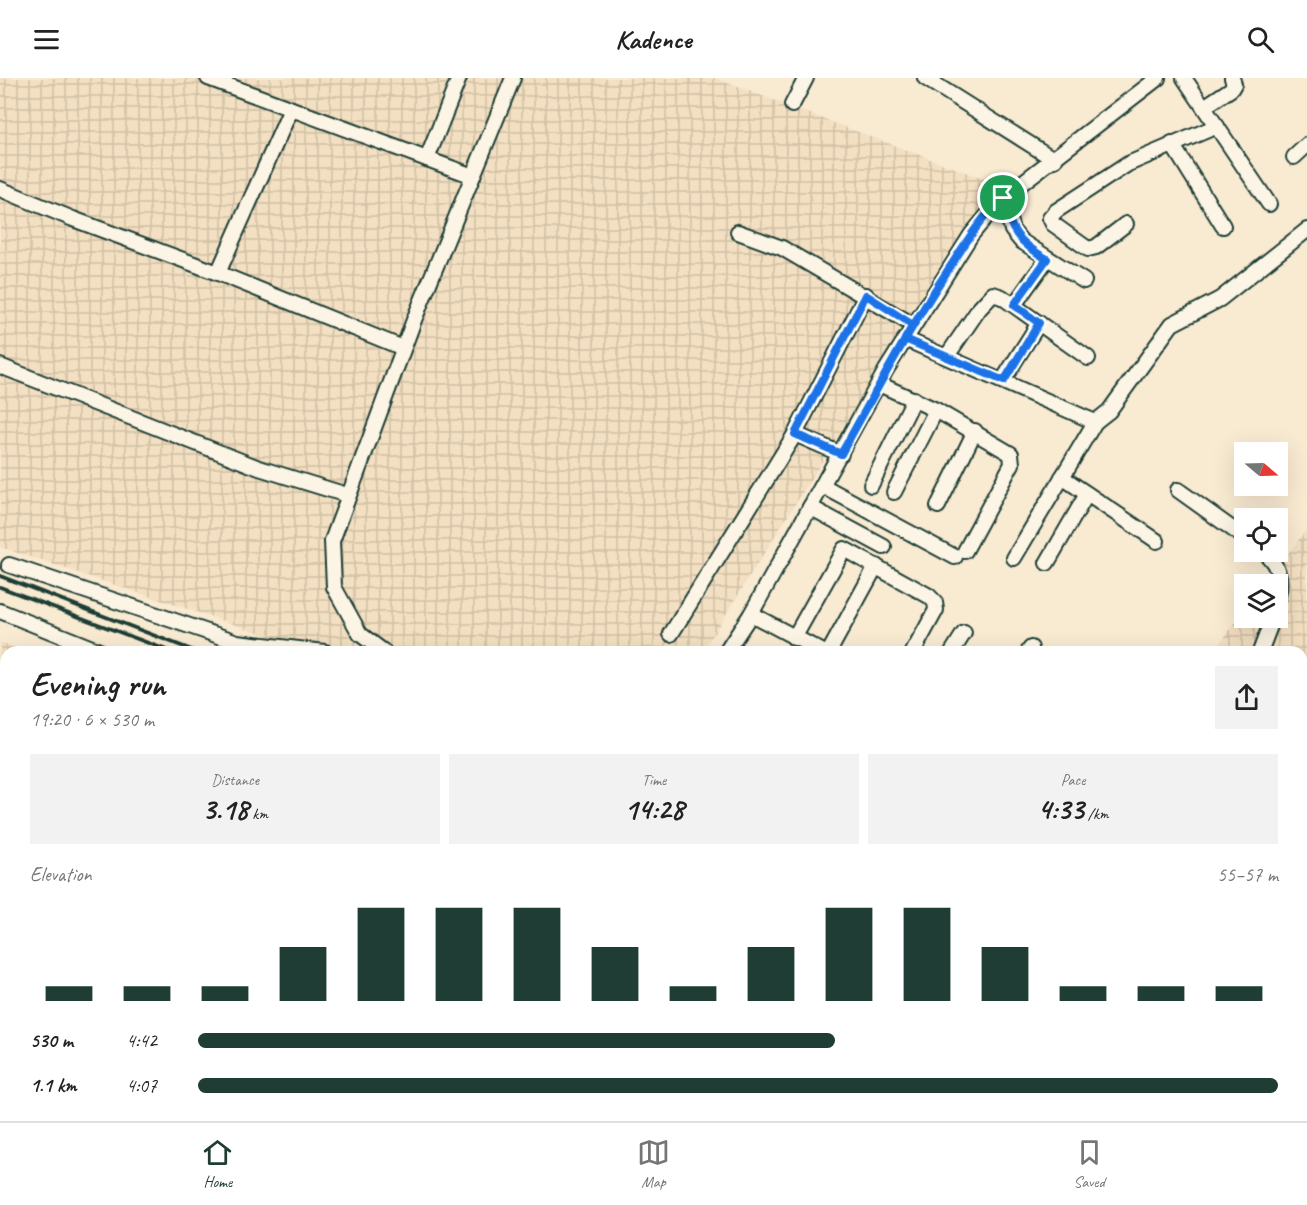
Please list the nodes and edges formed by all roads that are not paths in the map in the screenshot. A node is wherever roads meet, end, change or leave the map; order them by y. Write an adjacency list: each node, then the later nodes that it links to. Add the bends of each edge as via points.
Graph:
1 (208, 78): 11 (street)
2 (459, 78): 16 (street)
3 (513, 78): 18 (street)
4 (806, 78): 9 (street)
5 (925, 78): 17 (street)
6 (1158, 78): 17 (street)
7 (1184, 78): 10 (street)
8 (1232, 78): 10 (street, via 1231,89)
9 (792, 105)
10 (1204, 107): 12 (street)
11 (291, 109): 16 (street); 27 (street)
12 (1217, 126): 13 (street); 21 (street)
13 (1172, 144): 22 (street, via 1128,164 1050,218 1088,249); 23 (street)
14 (1307, 145): 15 (street)
15 (1294, 157)
16 (427, 159): 18 (street)
17 (1055, 160): 20 (street)
18 (473, 176): 34 (street)
19 (0, 189): 27 (street)
20 (1003, 198): 26 (street, via 1012,230); 32 (street, via 971,235)
21 (1269, 204)
22 (1125, 224)
23 (1223, 226)
24 (1307, 230): 42 (street, via 1220,299 1172,324 1109,411)
25 (738, 232): 29 (street, via 782,248)
26 (1047, 259): 28 (street); 30 (street)
27 (218, 273): 34 (street)
28 (1084, 281)
29 (866, 295): 32 (street); 44 (street)
30 (1014, 305): 31 (street); 35 (street, via 997,295 989,297)
31 (1039, 323): 36 (street); 38 (street)
32 (913, 325): 33 (street)
33 (905, 339): 35 (street); 39 (street)
34 (403, 348): 52 (street)
35 (947, 356): 38 (street)
36 (1088, 358)
37 (0, 366): 52 (street, via 259,468)
38 (1004, 381): 42 (street)
39 (879, 384): 40 (street); 45 (street)
40 (914, 399): 41 (street); 47 (street)
41 (936, 410): 43 (street); 50 (street)
42 (1095, 422): 46 (street)
43 (975, 430): 48 (street, via 1005,448 1013,459 960,554); 53 (street)
44 (795, 434): 45 (street); 66 (street)
45 (841, 454): 48 (street)
46 (1062, 477): 51 (street); 58 (street)
47 (871, 485)
48 (823, 486): 54 (street)
49 (1178, 490): 55 (street)
50 (894, 492)
51 (1087, 494): 56 (street); 59 (street)
52 (347, 495): 70 (street, via 332,541 334,587 360,634)
53 (938, 506)
54 (810, 507): 57 (street); 63 (street)
55 (1234, 530)
56 (1157, 541)
57 (884, 547)
58 (1014, 558)
59 (1047, 562)
60 (9, 565): 69 (street, via 237,642)
61 (876, 566): 67 (street, via 844,549); 73 (street); 74 (street, via 935,602 936,610)
62 (0, 611): 68 (street)
63 (751, 614): 67 (street); 71 (street)
64 (1269, 628): 76 (street)
65 (964, 633): 75 (street)
66 (671, 634)
67 (794, 638): 72 (street)
68 (87, 646)
69 (272, 646)
70 (376, 646)
71 (730, 646)
72 (811, 646)
73 (832, 646)
74 (916, 646)
75 (956, 646)
76 (1262, 646)

